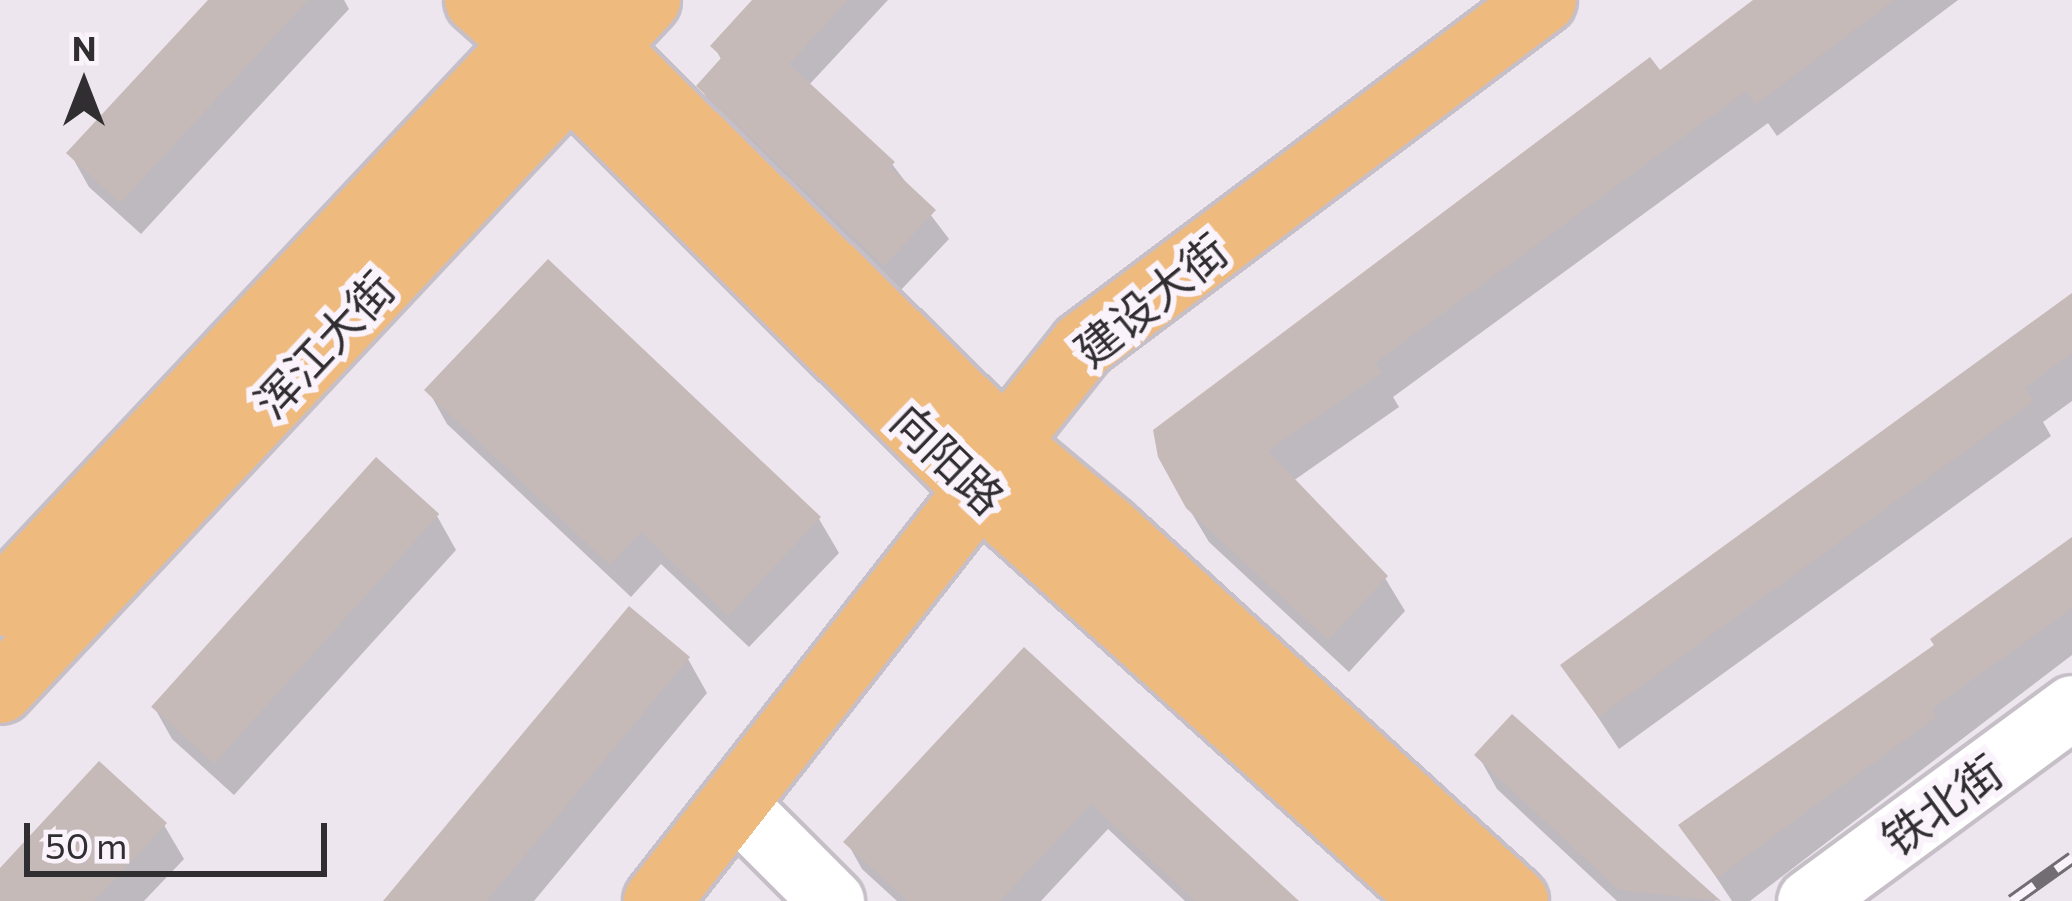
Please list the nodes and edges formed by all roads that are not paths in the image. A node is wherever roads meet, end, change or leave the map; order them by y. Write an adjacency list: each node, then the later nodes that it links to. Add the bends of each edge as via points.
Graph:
1 (647, 0): 3 (main road, 浑江大街)
2 (1543, 0): 4 (main road, 建设大街, via 1082,345)
3 (551, 28): 4 (main road, 向阳路); 5 (main road, 浑江大街); 6 (main road, 浑江大街)
4 (992, 467): 8 (main road, 建设大街); 11 (main road, 向阳路); 12 (main road, 向阳路, via 1109,530)
5 (0, 603)
6 (0, 690)
7 (2072, 707): 13 (street, 铁北街)
8 (734, 803): 9 (main road, 建设大街); 10 (street)
9 (657, 901)
10 (832, 901)
11 (1436, 901)
12 (1514, 901)
13 (1809, 901)

